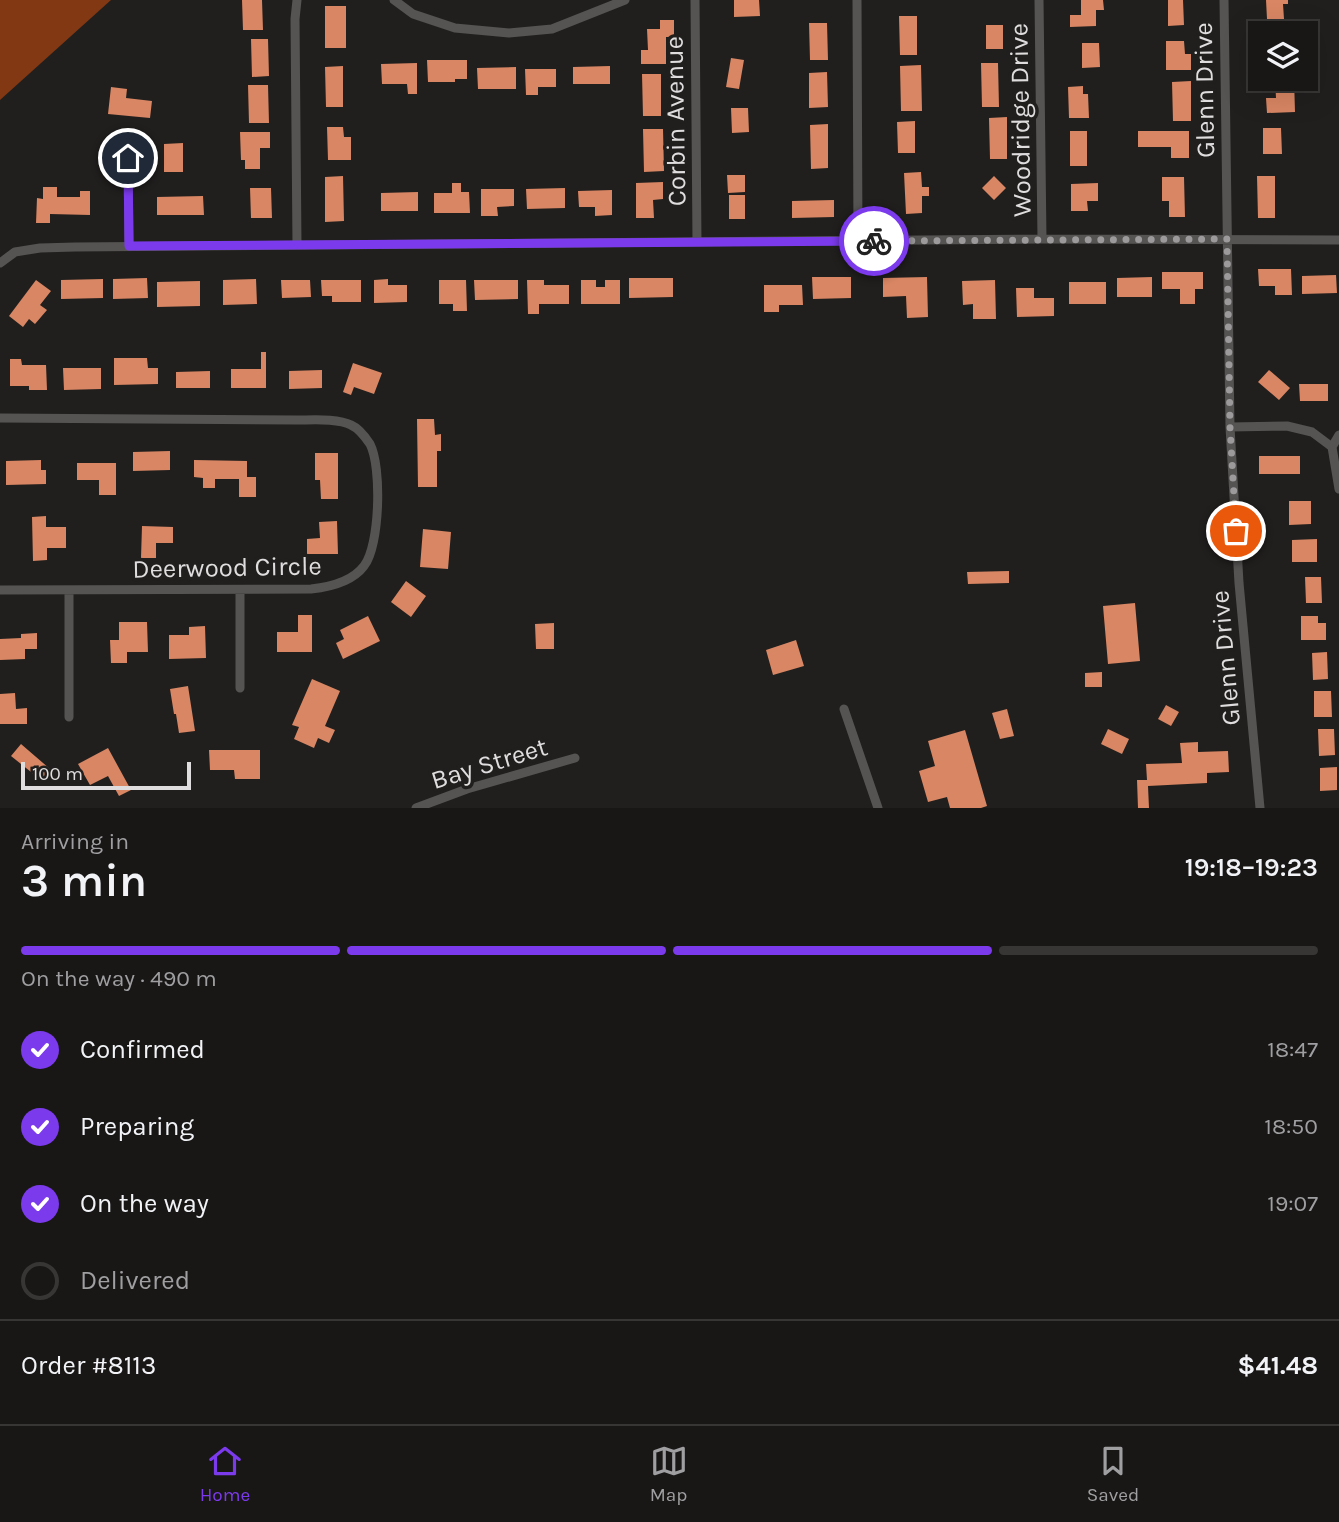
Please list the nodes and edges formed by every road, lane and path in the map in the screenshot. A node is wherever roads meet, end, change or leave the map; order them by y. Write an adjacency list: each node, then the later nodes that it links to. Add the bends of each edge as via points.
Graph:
1 (297, 0): 15 (street)
2 (394, 0): 3 (street, via 413,14 455,28 509,33 552,29)
3 (625, 0)
4 (695, 0): 13 (street, Corbin Avenue)
5 (857, 0): 12 (street)
6 (1039, 0): 9 (street, Woodridge Drive)
7 (1224, 0): 10 (street, Glenn Drive)
8 (128, 158): 14 (street)
9 (1042, 239): 10 (street); 12 (street)
10 (1227, 239): 11 (street); 18 (street, Glenn Drive)
11 (1339, 240)
12 (858, 241): 13 (street)
13 (697, 242): 15 (street)
14 (129, 246): 15 (street); 16 (street, via 40,248 15,252)
15 (297, 246)
16 (0, 263)
17 (0, 418): 23 (street, Deerwood Circle, via 350,424 370,444 376,463 376,529 364,567 331,587)
18 (1230, 427): 20 (street, via 1287,426 1312,432); 31 (street, Glenn Drive)
19 (1339, 435): 20 (street)
20 (1332, 447): 21 (street)
21 (1339, 489)
22 (0, 590): 24 (street, Deerwood Circle)
23 (240, 590): 24 (street, Deerwood Circle); 25 (street)
24 (69, 591): 27 (street)
25 (240, 688)
26 (844, 709): 30 (street)
27 (69, 717)
28 (575, 758): 29 (street, Bay Street)
29 (416, 808)
30 (878, 808)
31 (1259, 808)

